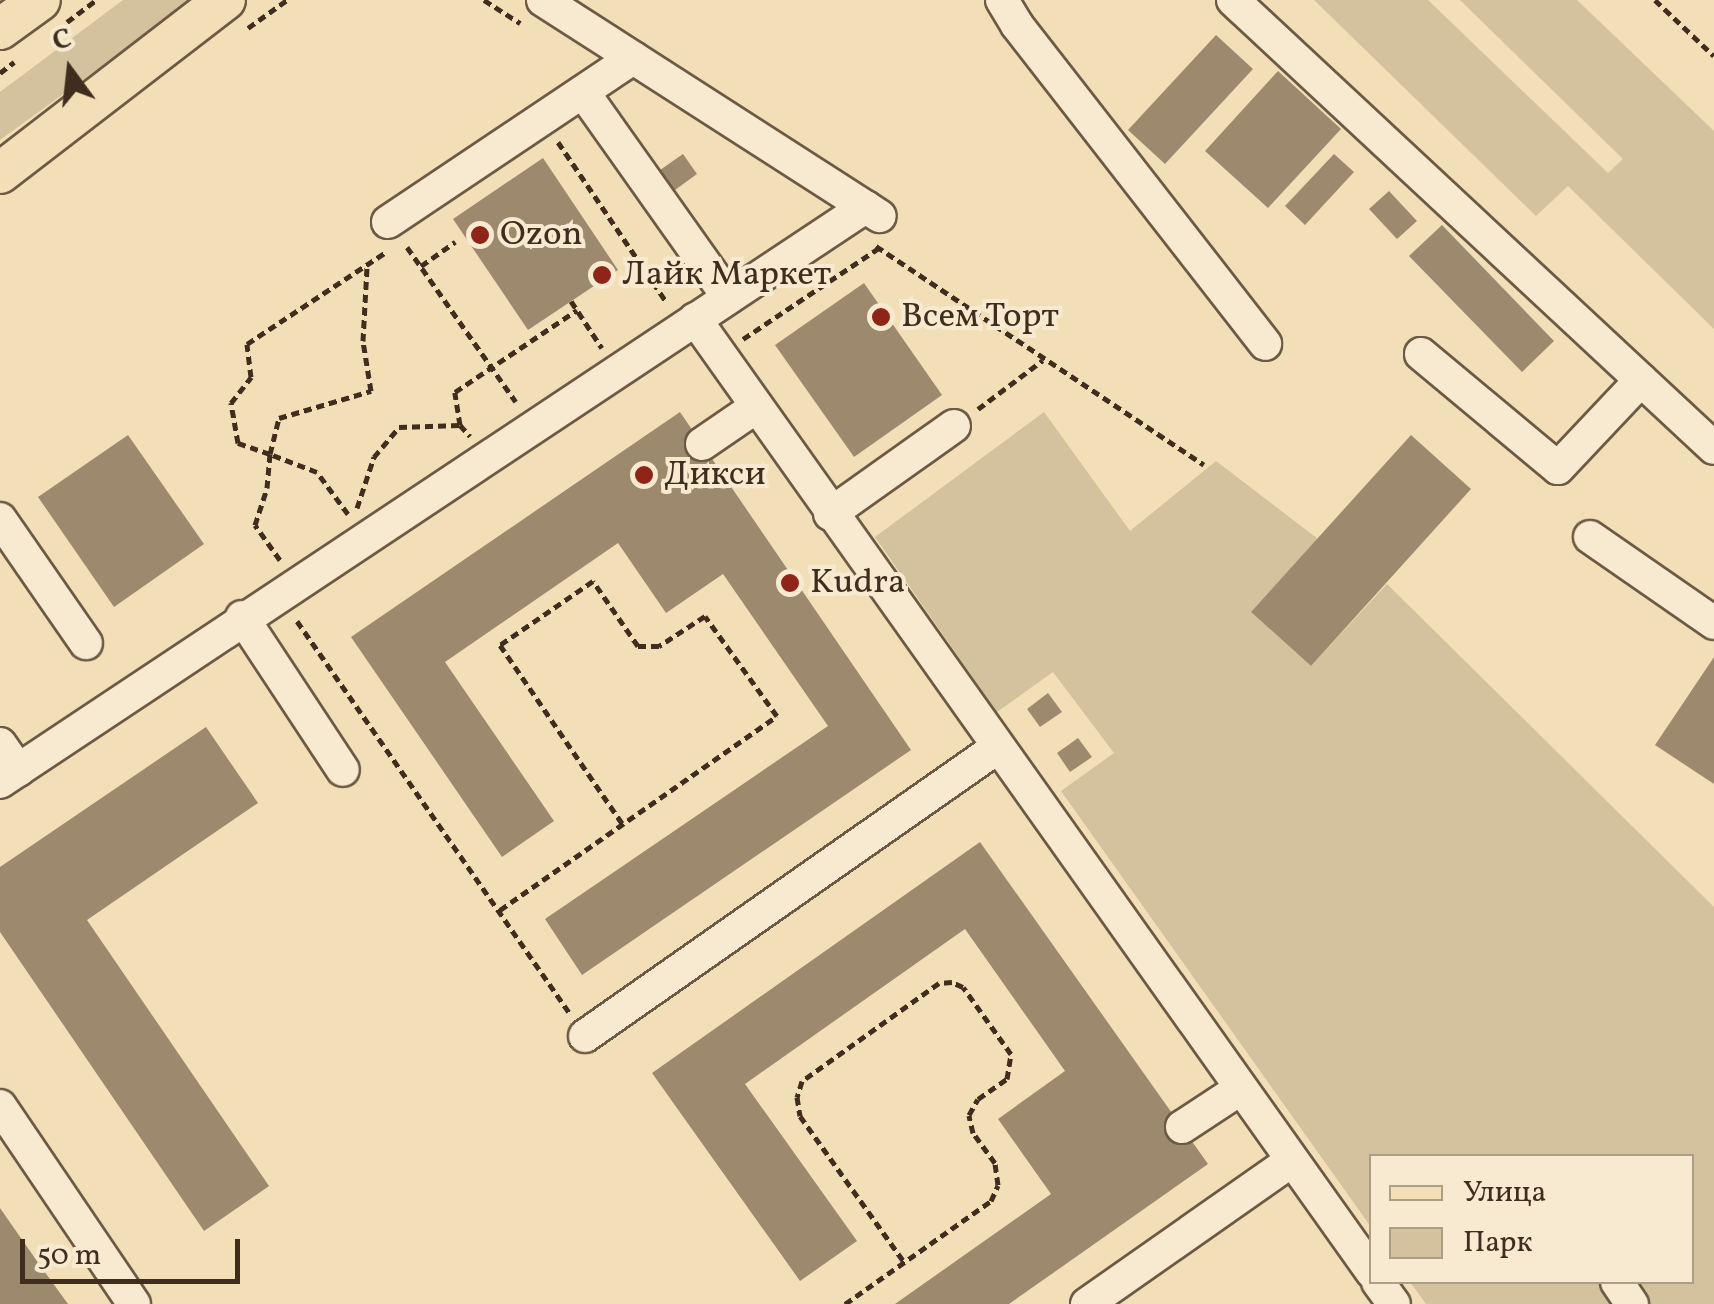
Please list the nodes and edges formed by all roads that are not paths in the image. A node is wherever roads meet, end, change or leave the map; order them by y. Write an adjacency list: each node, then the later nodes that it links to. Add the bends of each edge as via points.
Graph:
1 (40, 0): 6 (main road)
2 (226, 0): 9 (main road)
3 (543, 0): 7 (street)
4 (1002, 0): 13 (street)
5 (1233, 0): 15 (street)
6 (0, 29)
7 (633, 58): 8 (street); 11 (street, via 867,224)
8 (590, 103): 10 (street); 11 (street)
9 (0, 172)
10 (395, 231)
11 (728, 297): 12 (street)
12 (683, 313): 16 (street); 23 (street)
13 (1265, 344)
14 (1421, 354): 15 (street, via 1558,468)
15 (1641, 380): 19 (street)
16 (756, 407): 18 (street); 20 (street)
17 (954, 426): 20 (street)
18 (702, 444)
19 (1714, 448)
20 (830, 514): 26 (street)
21 (0, 518): 25 (street)
22 (1590, 537): 24 (street)
23 (242, 616): 27 (street); 28 (street)
24 (1714, 624)
25 (86, 643)
26 (998, 747): 29 (street); 30 (street)
27 (6, 765)
28 (344, 770)
29 (584, 1036)
30 (1240, 1090): 32 (street); 33 (street)
31 (0, 1106): 35 (street)
32 (1182, 1128)
33 (1290, 1160): 34 (street); 36 (street)
34 (1369, 1268)
35 (134, 1304)
36 (1087, 1304)

